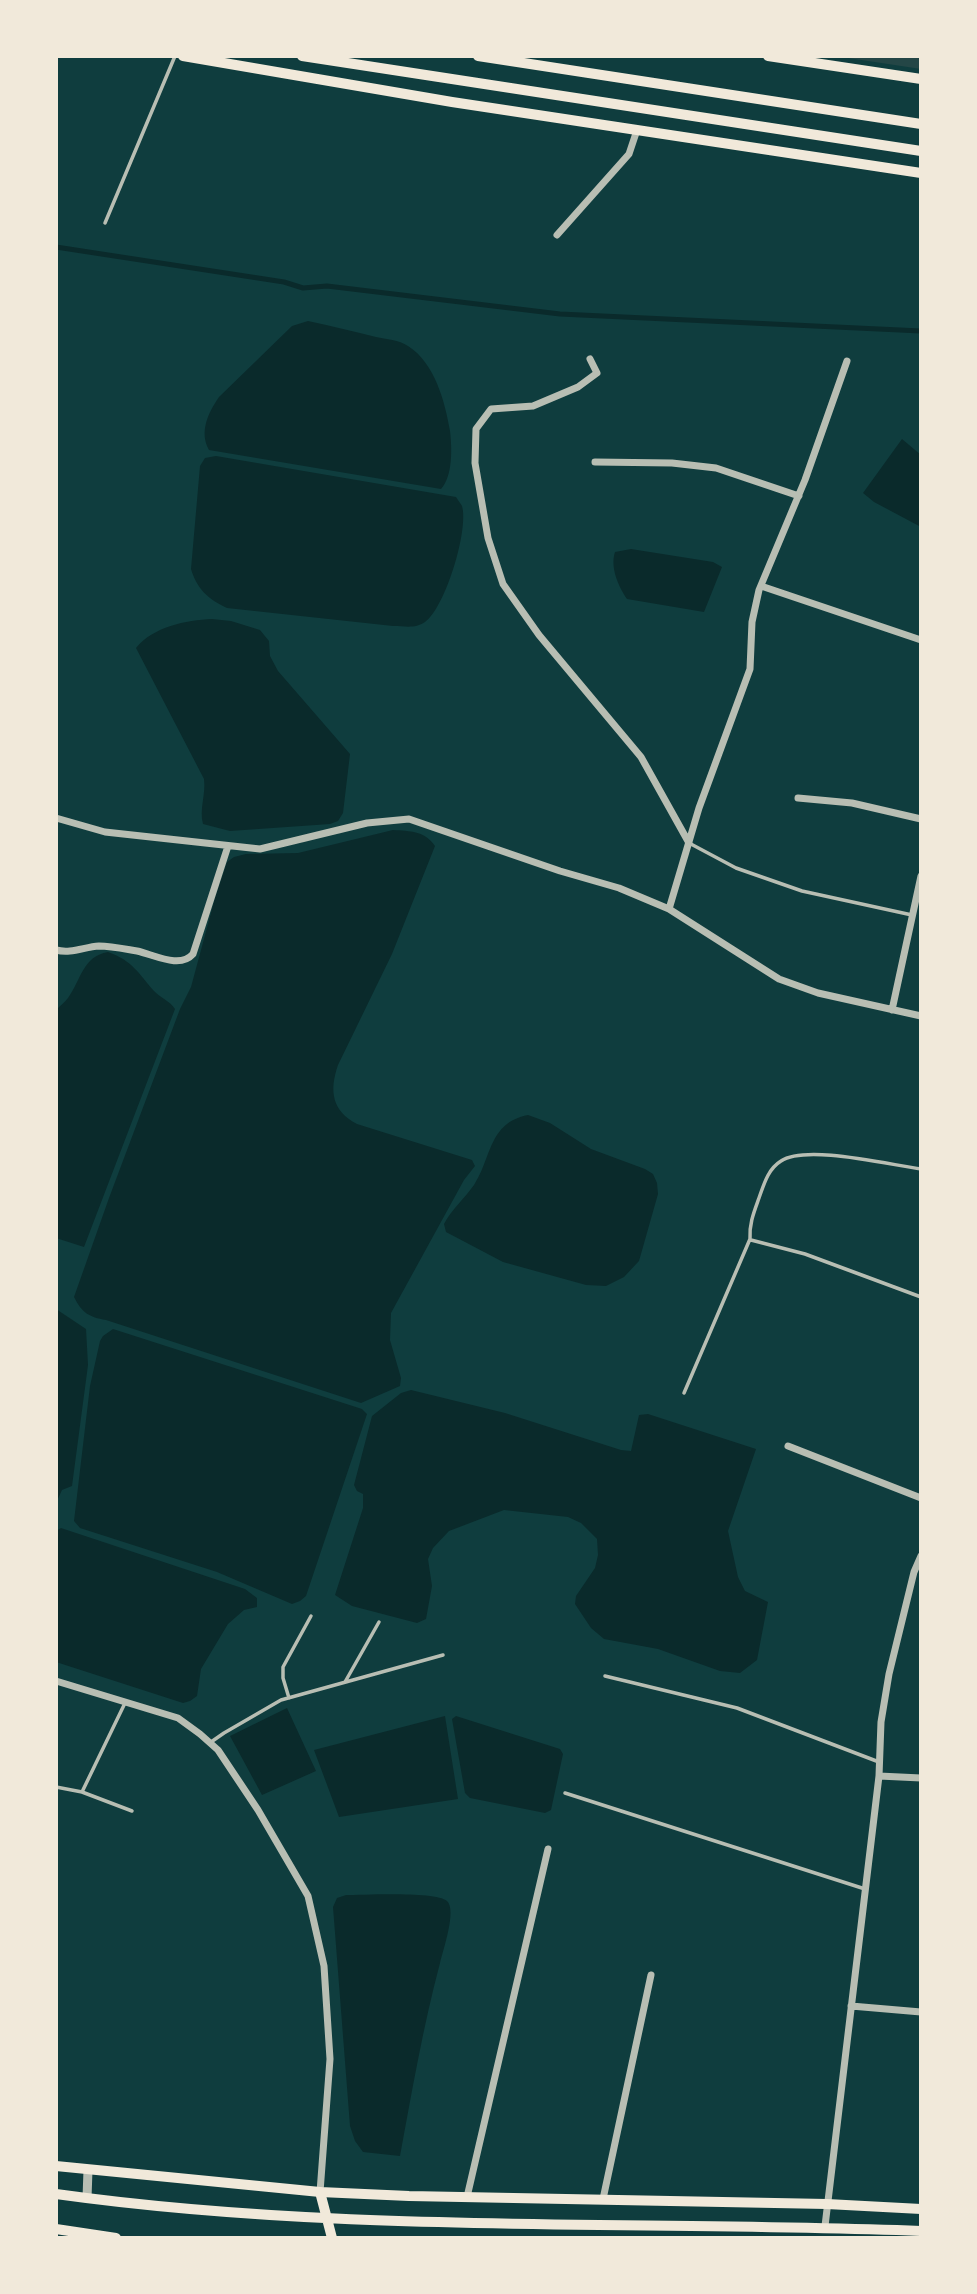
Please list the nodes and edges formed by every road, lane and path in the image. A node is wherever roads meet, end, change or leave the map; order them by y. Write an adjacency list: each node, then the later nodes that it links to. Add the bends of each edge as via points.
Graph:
1 (175, 56): 11 (lane)
2 (183, 56): 8 (main road)
3 (302, 56): 9 (main road)
4 (478, 56): 7 (main road)
5 (768, 56): 6 (main road)
6 (921, 79)
7 (921, 124)
8 (637, 130): 10 (main road); 12 (street, via 626,158)
9 (921, 151)
10 (921, 173)
11 (105, 223)
12 (557, 234)
13 (590, 359): 22 (street, via 597,373 578,387 533,407 491,409 476,429 475,463 488,538 503,584 539,635 641,757)
14 (847, 361): 16 (street)
15 (595, 462): 16 (street, via 716,468)
16 (799, 496): 17 (street)
17 (761, 586): 18 (street); 22 (street, via 752,622 750,668)
18 (921, 640)
19 (798, 798): 21 (street, via 852,803)
20 (56, 818): 23 (street, via 105,832)
21 (921, 819)
22 (690, 843): 25 (street); 26 (lane, via 736,868 802,891)
23 (228, 845): 25 (street, via 260,849 409,818); 27 (street, via 189,959 181,962 103,946)
24 (921, 876): 26 (street)
25 (669, 909): 28 (street, via 779,979)
26 (912, 915): 28 (street)
27 (56, 950)
28 (892, 1010): 29 (street)
29 (921, 1016)
30 (921, 1170): 31 (lane, via 827,1154 795,1155 781,1161 767,1176 749,1227)
31 (750, 1240): 32 (lane, via 805,1254); 33 (lane)
32 (921, 1297)
33 (684, 1393)
34 (788, 1446): 35 (street)
35 (921, 1498)
36 (921, 1556): 37 (street)
37 (912, 1581): 38 (lane); 48 (street, via 889,1674)
38 (921, 1584)
39 (311, 1616): 45 (lane, via 283,1667)
40 (379, 1622): 44 (lane)
41 (443, 1655): 44 (lane)
42 (605, 1676): 48 (lane, via 737,1708)
43 (56, 1681): 46 (street)
44 (344, 1684): 45 (lane)
45 (289, 1698): 47 (lane)
46 (126, 1701): 47 (street, via 178,1718); 52 (lane)
47 (210, 1744): 62 (street, via 258,1810 308,1896 324,1966 330,2059)
48 (879, 1762): 49 (street)
49 (879, 1776): 50 (street); 56 (street)
50 (921, 1778)
51 (56, 1787): 52 (lane)
52 (82, 1792): 54 (lane)
53 (565, 1793): 56 (lane)
54 (132, 1811)
55 (548, 1849): 64 (street)
56 (865, 1889): 58 (street)
57 (651, 1975): 66 (street)
58 (851, 2006): 59 (street); 67 (street)
59 (921, 2012)
60 (56, 2166): 61 (main road)
61 (88, 2170): 62 (main road); 65 (street)
62 (320, 2192): 64 (main road); 69 (main road)
63 (56, 2194): 65 (main road)
64 (467, 2197): 66 (main road)
65 (87, 2198): 69 (main road)
66 (603, 2199): 67 (main road)
67 (827, 2204): 68 (main road); 70 (street)
68 (921, 2209)
69 (328, 2219): 70 (main road); 74 (main road)
70 (825, 2226): 72 (main road)
71 (56, 2229): 73 (main road)
72 (921, 2231)
73 (116, 2238)
74 (332, 2238)

